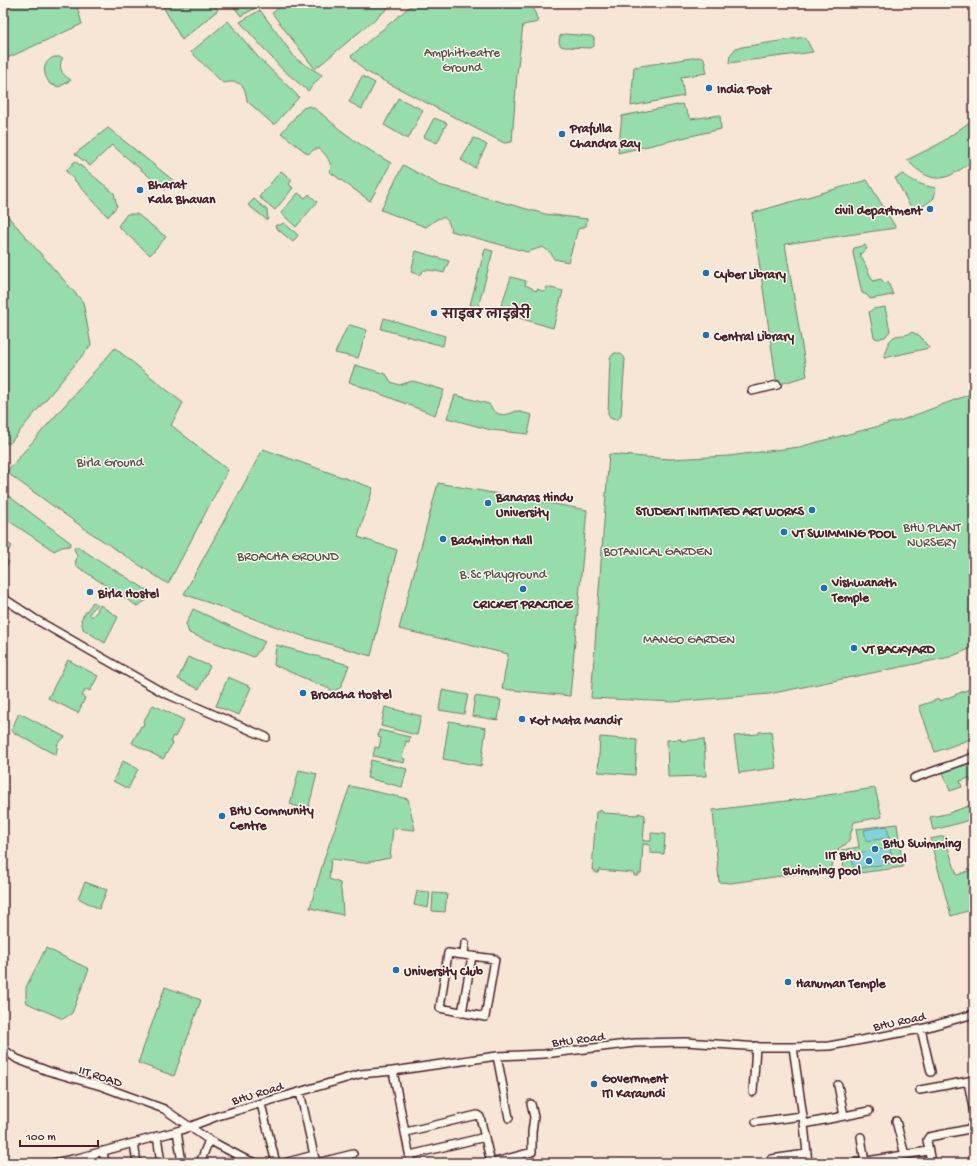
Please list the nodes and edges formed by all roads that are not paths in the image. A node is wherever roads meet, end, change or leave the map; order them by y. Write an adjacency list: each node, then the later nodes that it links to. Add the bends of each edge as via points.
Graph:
1 (777, 384): 2 (street)
2 (752, 391)
3 (3, 598): 4 (street, via 162,692)
4 (266, 737)
5 (974, 757): 6 (street)
6 (914, 778)
7 (465, 943): 8 (street)
8 (464, 955): 9 (street); 10 (street, via 448,953 440,1008)
9 (472, 956): 10 (street); 10 (street, via 495,959 485,1017)
10 (462, 1013)
11 (974, 1014): 12 (street, BHU Road)
12 (921, 1028): 14 (street, BHU Road, via 828,1046); 18 (street)
13 (756, 1046): 14 (street, BHU Road); 16 (street, BHU Road, via 655,1042 544,1054); 23 (street)
14 (792, 1048): 30 (street)
15 (3, 1049): 33 (street, IIT ROAD, via 17,1059 48,1071 101,1086 164,1109)
16 (497, 1056): 17 (street, BHU Road); 29 (street)
17 (393, 1071): 22 (street, BHU Road, via 360,1074); 36 (street)
18 (931, 1072)
19 (971, 1081): 21 (street); 27 (street)
20 (838, 1085): 28 (street)
21 (920, 1090)
22 (300, 1092): 24 (street, BHU Road); 47 (street)
23 (753, 1092)
24 (261, 1104): 33 (street, BHU Road); 59 (street)
25 (531, 1104): 62 (street, via 534,1117 532,1152)
26 (868, 1111): 28 (street)
27 (974, 1113)
28 (844, 1116): 30 (street)
29 (509, 1118)
30 (803, 1120): 32 (street); 45 (street)
31 (896, 1121): 46 (street)
32 (756, 1122)
33 (189, 1126): 35 (street, BHU Road); 40 (street, IIT ROAD)
34 (974, 1128): 42 (street, via 931,1136 927,1140)
35 (177, 1131): 37 (street, BHU Road); 56 (street)
36 (406, 1132): 38 (street, via 477,1115 480,1117); 48 (street)
37 (157, 1136): 41 (street, BHU Road); 55 (street)
38 (485, 1137): 48 (street); 62 (street)
39 (861, 1137): 51 (street)
40 (209, 1140): 57 (street); 58 (street, IIT ROAD)
41 (134, 1143): 43 (street, BHU Road); 54 (street)
42 (928, 1151): 46 (street); 65 (street)
43 (103, 1152): 50 (street, BHU Road); 53 (street)
44 (354, 1154): 47 (street, via 321,1162 316,1161)
45 (806, 1154): 49 (street); 63 (street)
46 (905, 1154): 51 (street)
47 (314, 1155): 60 (street)
48 (410, 1155): 61 (street)
49 (771, 1159)
50 (78, 1161): 52 (street, BHU Road)
51 (865, 1162): 64 (street)
52 (53, 1163)
53 (105, 1163)
54 (137, 1163)
55 (161, 1163)
56 (182, 1163)
57 (200, 1163)
58 (256, 1163)
59 (276, 1163)
60 (284, 1163)
61 (411, 1163)
62 (492, 1163)
63 (808, 1163)
64 (855, 1163)
65 (930, 1163)

